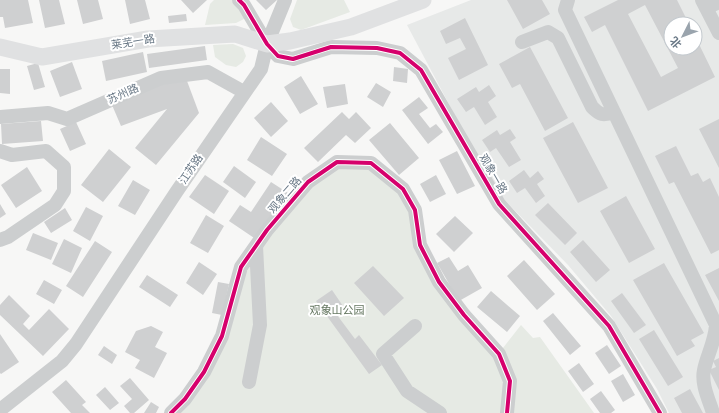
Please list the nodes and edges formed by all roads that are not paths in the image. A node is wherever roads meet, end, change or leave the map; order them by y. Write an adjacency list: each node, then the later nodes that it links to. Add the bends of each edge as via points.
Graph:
1 (239, 0): 8 (street, 观象一路)
2 (285, 0): 8 (street, 江苏路)
3 (423, 0): 8 (main road, via 351,26)
4 (568, 0): 11 (street, via 565,10)
5 (709, 4): 6 (street)
6 (719, 33)
7 (522, 42): 11 (street, via 548,32 558,38 592,108 598,114)
8 (267, 44): 9 (main road, 莱芜一路, via 235,34 148,39 42,57); 10 (street, 江苏路, via 261,69); 23 (street, 观象一路, via 278,56 294,59 331,47 377,48 400,53 421,70 499,204 609,326)
9 (0, 47)
10 (244, 92): 12 (street, 苏州路, via 208,72 161,78 67,119 48,113); 19 (street, 江苏路, via 76,344 62,361)
11 (614, 112): 17 (street, via 716,325)
12 (0, 117)
13 (0, 151): 14 (street, via 12,155 46,151 64,167 64,191 55,205)
14 (0, 240)
15 (256, 246): 18 (street, via 260,325); 20 (street, 观象二路, via 241,267 222,336 204,372 185,399); 22 (street, 观象二路, via 308,182 336,162 371,163 403,189 415,210 420,245 439,282 499,354 510,382)
16 (415, 326): 21 (street, via 383,354 407,391)
17 (715, 352): 24 (street, via 704,371 704,384)
18 (249, 382)
19 (7, 408)
20 (171, 413)
21 (440, 413)
22 (507, 413)
23 (660, 413)
24 (713, 413)

